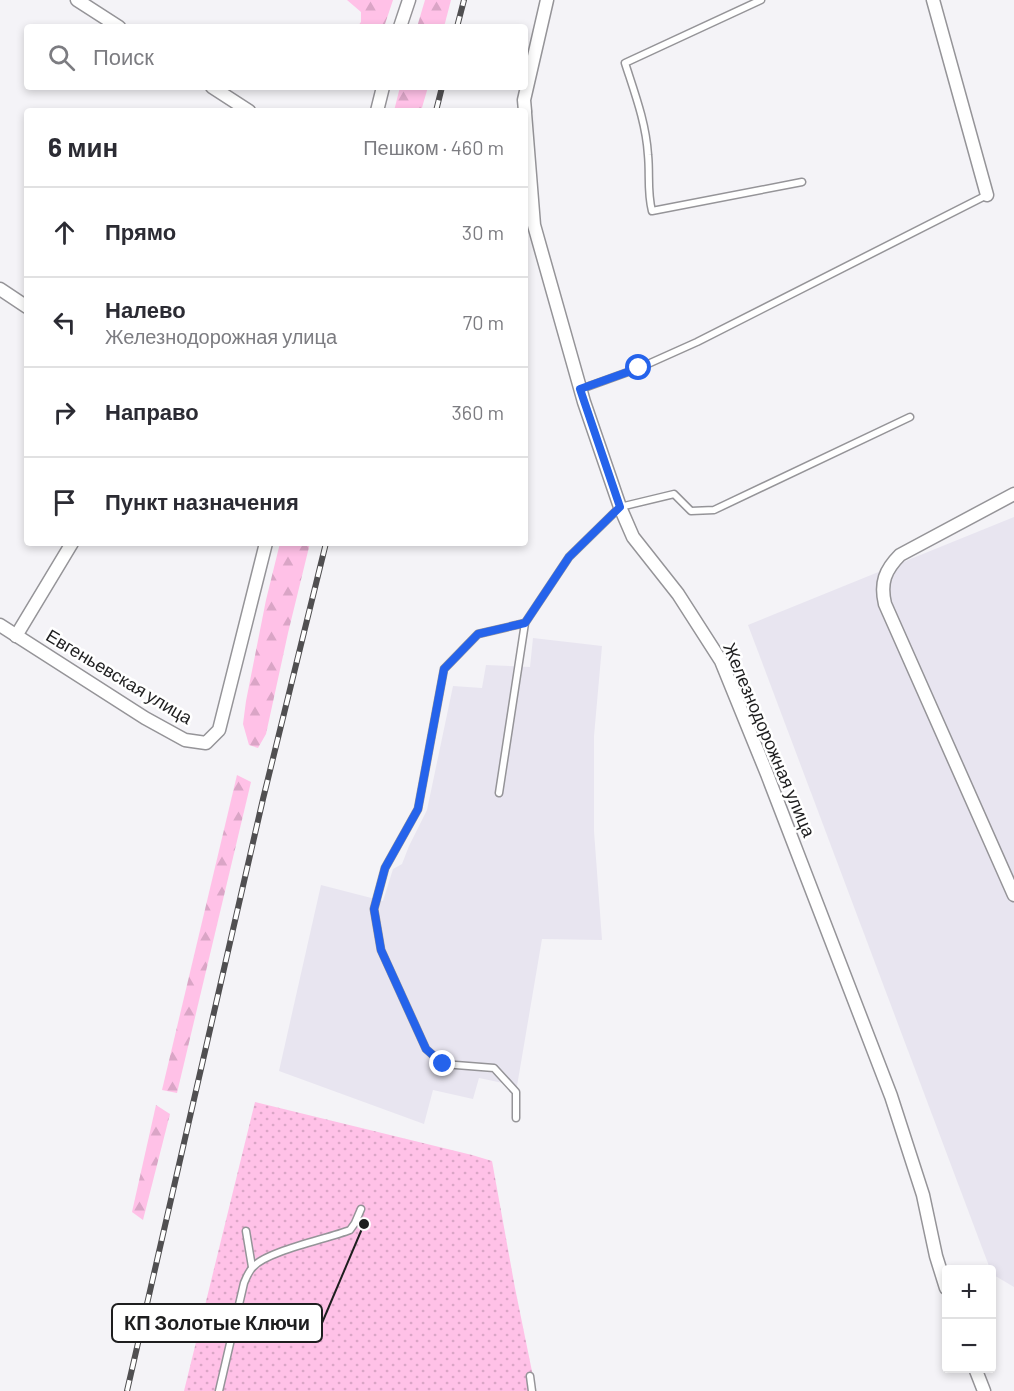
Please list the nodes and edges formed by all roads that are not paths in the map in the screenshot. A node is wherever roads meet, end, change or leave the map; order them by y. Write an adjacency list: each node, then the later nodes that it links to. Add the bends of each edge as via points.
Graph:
1 (77, 0): 6 (street)
2 (409, 0): 7 (street)
3 (547, 0): 8 (street, Железнодорожная улица)
4 (761, 0): 16 (lane, via 625,63 642,114 649,198 652,211)
5 (933, 0): 17 (street)
6 (114, 24)
7 (401, 24)
8 (528, 83)
9 (217, 90): 12 (street)
10 (382, 90): 13 (street)
11 (526, 90): 14 (street, Железнодорожная улица)
12 (244, 108)
13 (378, 108)
14 (525, 108)
15 (528, 150): 20 (street, Железнодорожная улица, via 534,225)
16 (802, 182)
17 (987, 195): 20 (lane, via 697,342)
18 (0, 289): 19 (street)
19 (24, 305)
20 (580, 389): 23 (street, Железнодорожная улица)
21 (910, 417): 23 (lane, via 714,510 691,510 674,494)
22 (1014, 494): 30 (street, via 900,555 884,579 882,592)
23 (620, 507): 26 (lane, via 569,557); 35 (street, Железнодорожная улица, via 633,537 678,594 721,661 891,1096 923,1195)
24 (70, 546): 28 (street)
25 (265, 546): 28 (street, Евгеньевская улица, via 219,730 206,743 185,740 145,718)
26 (525, 623): 29 (lane); 31 (lane, via 478,634 444,669 418,809 385,868 374,909 381,950 426,1049 443,1064 494,1068 516,1092)
27 (0, 625): 28 (street, Евгеньевская улица)
28 (16, 636)
29 (499, 793)
30 (1014, 895)
31 (516, 1118)
32 (361, 1209): 34 (lane, via 350,1230 283,1252)
33 (246, 1231): 34 (lane)
34 (252, 1267): 38 (lane, via 244,1283)
35 (942, 1275)
36 (977, 1373): 40 (street)
37 (530, 1376): 39 (lane)
38 (219, 1391)
39 (532, 1391)
40 (984, 1391)

